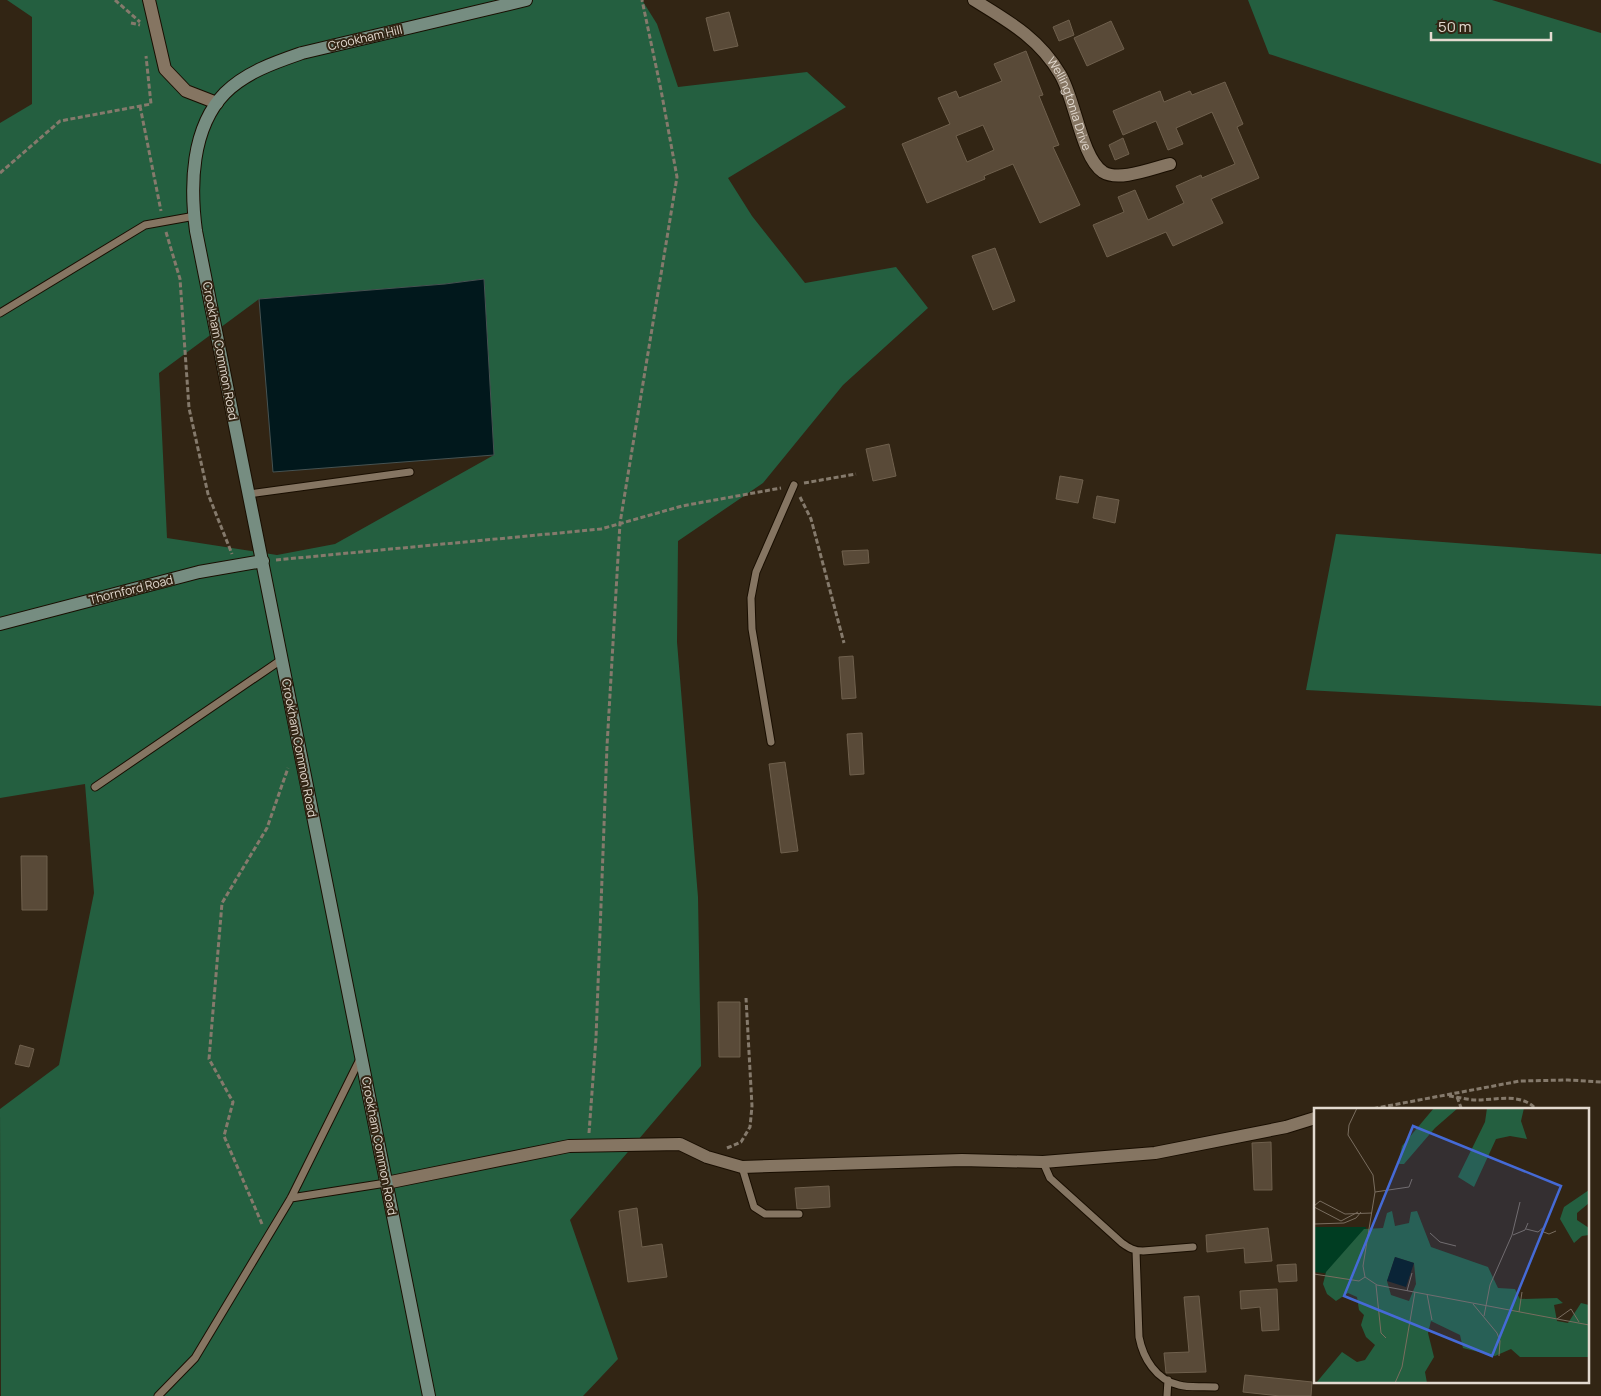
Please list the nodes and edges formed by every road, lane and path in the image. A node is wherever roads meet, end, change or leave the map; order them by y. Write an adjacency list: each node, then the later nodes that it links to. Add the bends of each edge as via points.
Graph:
1 (115, 0): 6 (path)
2 (149, 0): 8 (street, via 165,69 186,91)
3 (526, 0): 8 (street, Crookham Hill, via 302,52 267,65 226,92)
4 (642, 0): 19 (path, via 677,177)
5 (974, 0): 10 (street, Wellingtonia Drive, via 1026,33 1061,75 1086,147 1096,166 1112,175 1127,175)
6 (144, 25)
7 (146, 55): 9 (path, via 150,104)
8 (217, 103): 12 (street, Crookham Common Road, via 199,144)
9 (140, 106): 11 (path, via 60,121); 13 (path)
10 (1170, 164)
11 (0, 173)
12 (194, 216): 13 (lane); 18 (street, Crookham Common Road)
13 (163, 222): 14 (lane, via 145,225); 21 (path, via 180,279 193,427 208,494)
14 (0, 313)
15 (410, 472): 18 (lane)
16 (856, 474): 17 (path)
17 (794, 485): 19 (path, via 682,506); 23 (path, via 811,518); 25 (lane, via 756,572 751,598 752,629)
18 (249, 494): 20 (street, Crookham Common Road)
19 (620, 523): 20 (path, via 600,529); 37 (path, via 606,746)
20 (263, 561): 21 (street, Thornford Road); 24 (street, Crookham Common Road)
21 (237, 566): 22 (street, Thornford Road, via 199,572)
22 (0, 624)
23 (844, 643)
24 (282, 660): 27 (lane); 29 (street, Crookham Common Road)
25 (771, 742)
26 (289, 767): 44 (path, via 267,828 222,903 208,1059 233,1102 224,1136)
27 (95, 787)
28 (746, 998): 38 (path, via 752,1106 750,1127 741,1142)
29 (361, 1055): 41 (street, Crookham Common Road); 42 (lane)
30 (1601, 1082): 31 (path, via 1520,1081)
31 (1446, 1096): 32 (path); 33 (path)
32 (1457, 1097): 34 (path); 35 (path, via 1477,1100 1514,1098)
33 (1376, 1108)
34 (1461, 1108)
35 (1535, 1108)
36 (1314, 1118): 39 (street, via 1286,1127 1155,1153)
37 (589, 1146): 38 (street, via 680,1144); 41 (street, via 570,1146)
38 (707, 1157): 40 (street)
39 (1043, 1162): 40 (street, via 962,1160); 46 (lane, via 1050,1178 1122,1243)
40 (742, 1167): 43 (lane, via 754,1207 765,1214)
41 (386, 1183): 42 (lane); 50 (street, Crookham Common Road)
42 (291, 1198): 44 (lane)
43 (799, 1214)
44 (267, 1237): 49 (lane, via 194,1358)
45 (1192, 1247): 46 (lane)
46 (1136, 1251): 47 (lane, via 1141,1347 1157,1374)
47 (1168, 1380): 48 (lane, via 1178,1385); 51 (lane)
48 (1215, 1387)
49 (158, 1396)
50 (429, 1396)
51 (1168, 1396)

